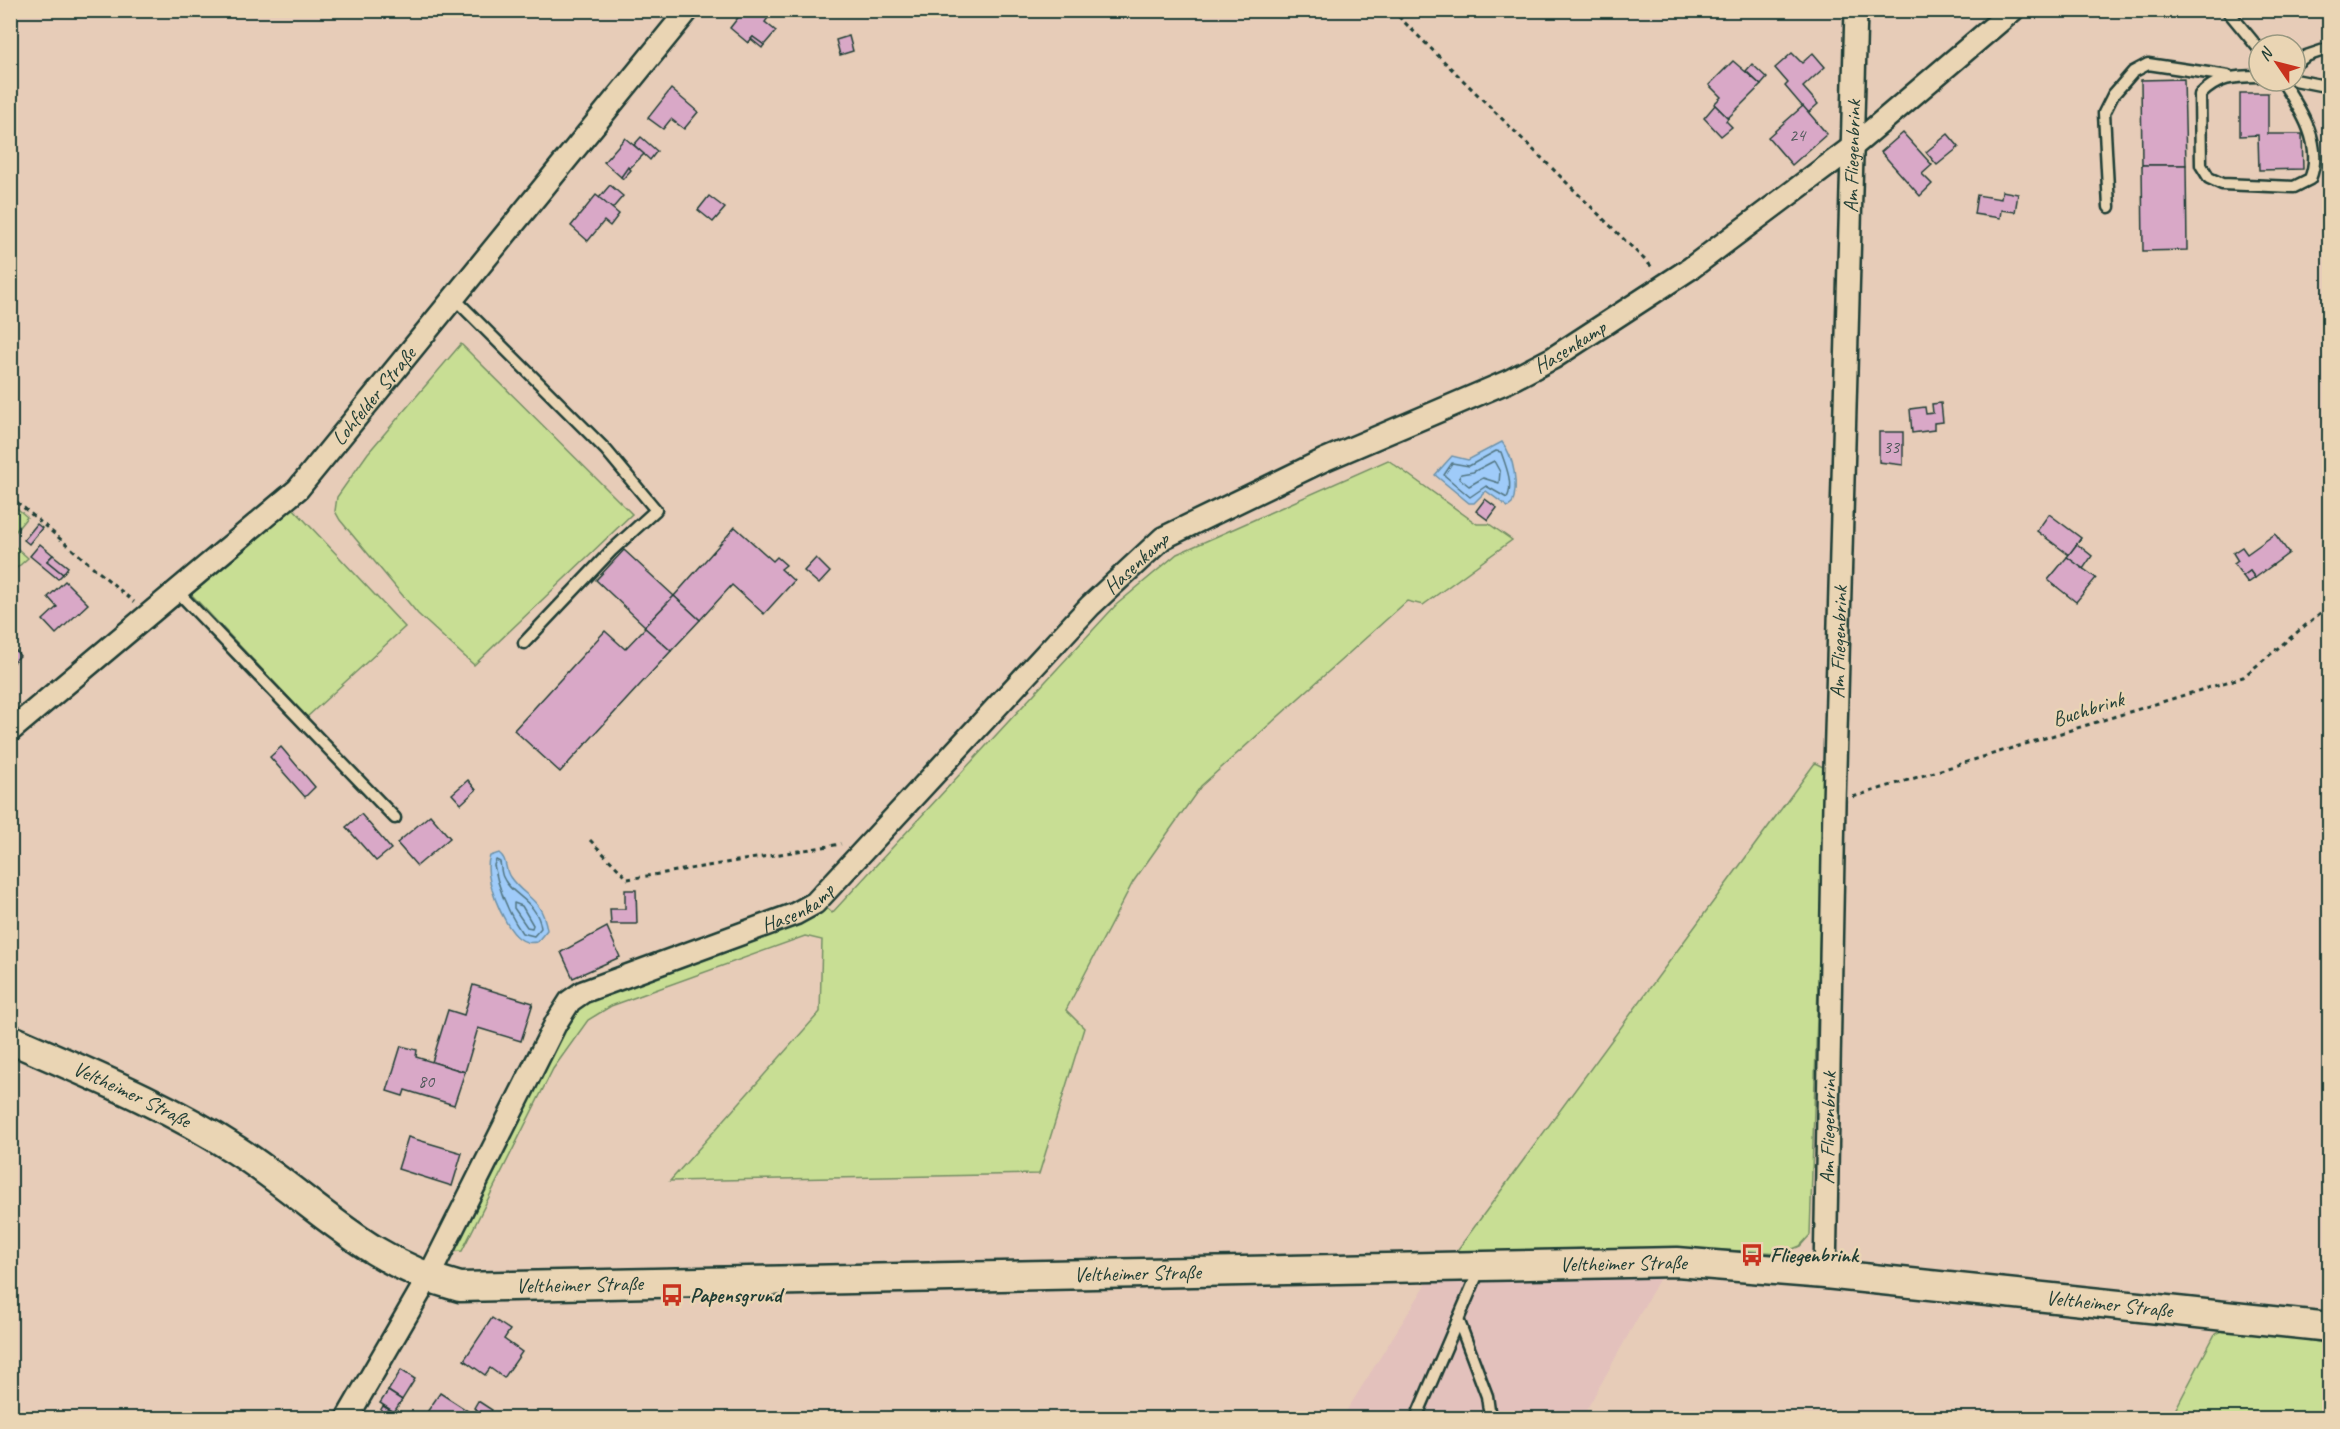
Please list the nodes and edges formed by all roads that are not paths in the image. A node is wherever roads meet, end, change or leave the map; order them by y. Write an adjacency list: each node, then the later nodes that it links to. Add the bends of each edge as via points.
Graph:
1 (688, 10): 15 (street, Lohfelder Straße)
2 (1856, 10): 13 (street, Am Fliegenbrink)
3 (2013, 10): 13 (street, Hasenkamp)
4 (2227, 10): 5 (lane)
5 (2247, 34)
6 (2330, 48): 7 (lane)
7 (2307, 56)
8 (2234, 76): 9 (lane); 12 (lane, via 2212,82 2200,94 2201,165 2209,178 2222,184 2294,186 2310,180 2316,166 2309,127); 14 (lane, via 2148,64 2133,72 2112,95 2104,113)
9 (2247, 76)
10 (2307, 84): 11 (lane)
11 (2330, 87)
12 (2289, 93)
13 (1851, 148): 22 (street, Am Fliegenbrink); 23 (street, Hasenkamp, via 1670,281 1553,358 1509,381 1324,460 1163,538 1090,606 815,903 795,914 583,992 570,1001)
14 (2109, 207)
15 (453, 297): 16 (street, Lohfelder Straße, via 298,489); 17 (lane, via 606,450 656,510 611,551)
16 (177, 591): 18 (street, Lohfelder Straße); 19 (lane)
17 (524, 643)
18 (10, 732)
19 (395, 818)
20 (10, 1039): 23 (main road, Veltheimer Straße, via 187,1120 238,1151 388,1260)
21 (1481, 1265): 22 (main road, Veltheimer Straße, via 1677,1262); 23 (main road, Veltheimer Straße, via 507,1287 460,1287); 24 (lane)
22 (1825, 1274): 25 (main road, Veltheimer Straße)
23 (428, 1278): 26 (street)
24 (1458, 1319): 27 (lane); 28 (lane, via 1488,1396)
25 (2330, 1327)
26 (347, 1419)
27 (1416, 1419)
28 (1490, 1419)

